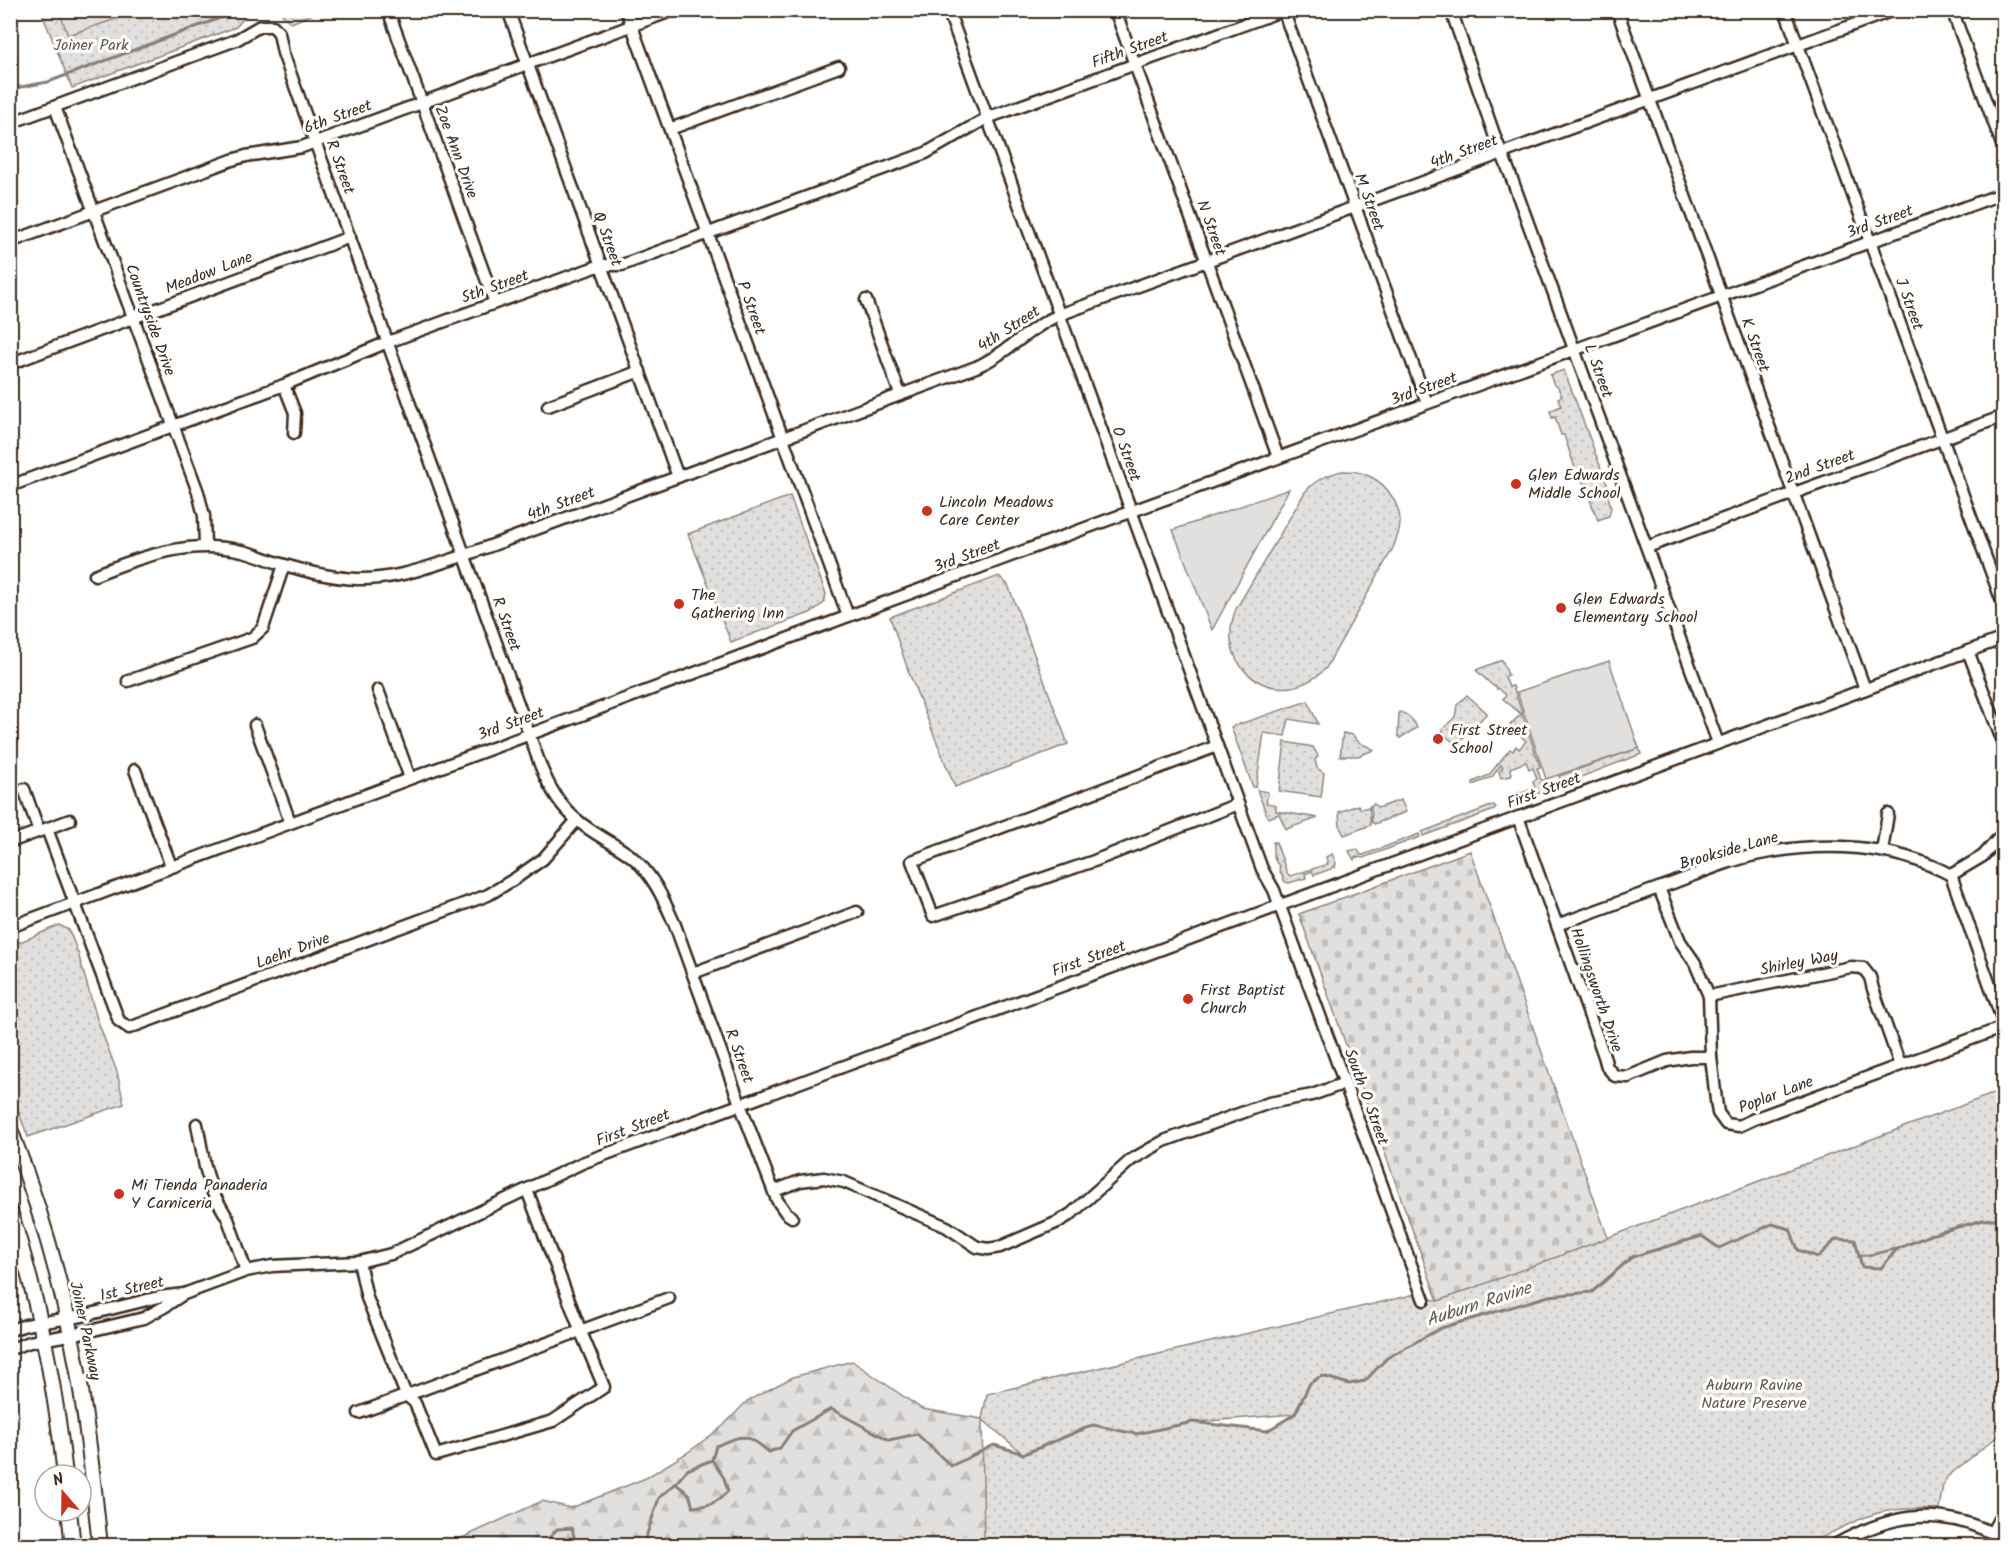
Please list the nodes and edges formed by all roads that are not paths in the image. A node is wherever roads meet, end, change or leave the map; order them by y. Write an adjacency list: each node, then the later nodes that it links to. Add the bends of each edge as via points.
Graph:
1 (388, 10): 19 (street, Zoe Ann Drive)
2 (508, 10): 15 (street, Q Street)
3 (626, 10): 13 (street, P Street)
4 (674, 10): 13 (street, 6th Street)
5 (948, 10): 21 (street, O Street)
6 (1114, 10): 16 (street, N Street)
7 (1283, 10): 16 (street, Fifth Street); 28 (street, M Street)
8 (1450, 10): 26 (street, L Street)
9 (1617, 10): 18 (street, K Street)
10 (1785, 10): 14 (street, J Street)
11 (1894, 10): 14 (street, 4th Street)
12 (1952, 10): 25 (street)
13 (632, 26): 15 (street, 6th Street); 23 (street, P Street)
14 (1798, 45): 18 (street, 4th Street); 33 (street, J Street)
15 (527, 63): 19 (street, 6th Street); 35 (street, Q Street)
16 (1135, 64): 21 (street, Fifth Street); 34 (street, N Street)
17 (839, 67): 23 (street)
18 (1650, 100): 26 (street, 4th Street); 36 (street, K Street)
19 (422, 103): 24 (street, 6th Street); 38 (street, Zoe Ann Drive)
20 (55, 107): 22 (street); 24 (street, R Street, via 236,40 260,26 273,26 279,33); 29 (street, Countryside Drive)
21 (987, 118): 30 (street, 5th Street, via 926,153); 39 (street, O Street)
22 (10, 123)
23 (670, 129): 30 (street, P Street)
24 (315, 141): 29 (street, 6th Street, via 232,160); 31 (street, R Street)
25 (2004, 150)
26 (1503, 153): 28 (street, 4th Street); 42 (street, L Street)
27 (2004, 193): 33 (street, 3rd Street)
28 (1355, 207): 34 (street, 4th Street); 47 (street, M Street)
29 (94, 212): 32 (street, 6th Street); 40 (street, Countryside Drive)
30 (708, 233): 35 (street, 5th Street, via 622,265); 52 (street, P Street)
31 (350, 237): 40 (street, Meadow Lane); 41 (street, R Street)
32 (10, 242)
33 (1870, 242): 36 (street, 3rd Street); 53 (street, J Street)
34 (1207, 261): 39 (street, 4th Street); 54 (street, N Street)
35 (601, 265): 38 (street, 5th Street); 44 (street, Q Street)
36 (1721, 296): 42 (street, 3rd Street); 57 (street, K Street)
37 (866, 300): 46 (street)
38 (495, 303): 41 (street, 5th Street)
39 (1059, 315): 46 (street, 4th Street, via 1033,328 992,360); 58 (street, O Street)
40 (133, 318): 43 (street, Meadow Lane); 50 (street, Countryside Drive)
41 (388, 342): 45 (street, 5th Street); 61 (street, R Street)
42 (1574, 350): 47 (street, 3rd Street); 60 (street, L Street)
43 (12, 363)
44 (640, 371): 48 (street); 55 (street, Q Street)
45 (284, 384): 50 (street, 5th Street); 51 (street, via 295,413)
46 (900, 394): 52 (street, 4th Street)
47 (1427, 404): 54 (street, 3rd Street)
48 (548, 406)
49 (2004, 416): 53 (street, 2nd Street)
50 (173, 426): 56 (street, 5th Street); 59 (street, Countryside Drive, via 198,492)
51 (294, 433)
52 (783, 438): 55 (street, 4th Street); 65 (street, P Street)
53 (1942, 439): 57 (street, 2nd Street); 64 (street, J Street)
54 (1278, 457): 58 (street, 3rd Street)
55 (678, 477): 61 (street, 4th Street)
56 (10, 486)
57 (1794, 493): 60 (street, 2nd Street); 69 (street, K Street)
58 (1131, 511): 65 (street, 3rd Street); 75 (street, O Street)
59 (205, 546): 62 (street, 4th Street, via 240,550); 63 (street, 4th Street, via 160,552)
60 (1647, 547): 73 (street, L Street)
61 (465, 555): 62 (street, 4th Street, via 382,578 355,579); 72 (street, R Street)
62 (284, 565): 68 (street, via 263,628 252,638)
63 (95, 575)
64 (2004, 608)
65 (848, 616): 72 (street, 3rd Street)
66 (2004, 638): 67 (street, First Street)
67 (1968, 651): 69 (street, First Street); 74 (street)
68 (128, 681)
69 (1865, 689): 73 (street, First Street)
70 (378, 690): 77 (street)
71 (255, 725): 84 (street)
72 (529, 734): 77 (street, 3rd Street); 83 (street, R Street, via 549,786)
73 (1718, 743): 81 (street, First Street)
74 (2004, 745)
75 (1217, 746): 79 (street, O Street); 79 (street, via 912,861 933,916 1094,861)
76 (135, 770): 89 (street)
77 (410, 778): 84 (street, 3rd Street)
78 (24, 789): 85 (street)
79 (1238, 804): 93 (street, O Street)
80 (1888, 814): 88 (street)
81 (1518, 817): 93 (street, First Street); 95 (street, Hollingsworth Drive)
82 (70, 820): 85 (street)
83 (577, 820): 92 (street, Laehr Drive, via 543,859 488,895 129,1028 119,1021); 97 (street, R Street, via 631,857 651,877 672,917)
84 (290, 822): 89 (street, 3rd Street)
85 (43, 830): 87 (street); 92 (street)
86 (2004, 832): 90 (street, via 1983,856)
87 (10, 842)
88 (1882, 851): 90 (street, Brookside Lane, via 1933,866); 91 (street, Brookside Lane, via 1821,846 1789,849 1726,864)
89 (171, 866): 92 (street, 3rd Street)
90 (1951, 876): 99 (street)
91 (1659, 888): 95 (street, Brookside Lane); 98 (street, Poplar Lane, via 1680,941 1695,963)
92 (75, 902): 96 (street, 3rd Street)
93 (1280, 905): 102 (street, South O Street); 103 (street, First Street)
94 (857, 912): 97 (street)
95 (1557, 925): 100 (street, Hollingsworth Drive, via 1606,1067 1615,1076 1628,1077 1668,1060)
96 (10, 927)
97 (693, 973): 103 (street, R Street)
98 (1709, 996): 100 (street, Poplar Lane); 101 (street, Shirley Way, via 1851,967 1863,968 1870,977)
99 (2004, 1026): 101 (street, Poplar Lane)
100 (1711, 1057): 101 (street, Poplar Lane, via 1718,1113 1726,1124 1739,1126)
101 (1900, 1065)
102 (1345, 1083): 108 (street, via 1312,1095 1269,1102 1166,1140 1131,1160 1058,1222 988,1249 844,1182 825,1178 800,1181); 115 (street, South O Street)
103 (740, 1104): 107 (street, First Street, via 582,1163); 108 (street, R Street)
104 (197, 1124): 112 (street, via 213,1193 228,1219)
105 (10, 1129): 106 (main road, Joiner Parkway)
106 (15, 1155): 116 (main road, Joiner Parkway, via 50,1251)
107 (526, 1190): 111 (street, First Street, via 414,1245); 119 (street)
108 (774, 1191): 110 (street, R Street, via 782,1209)
109 (10, 1211): 117 (main road)
110 (792, 1217)
111 (359, 1262): 112 (street, First Street, via 281,1265); 123 (street, via 367,1298)
112 (246, 1271): 113 (street, First Street)
113 (184, 1294): 116 (street, 1st Street); 120 (street, 1st Street, via 144,1318)
114 (669, 1298): 119 (street)
115 (1424, 1300)
116 (67, 1318): 117 (street, 1st Street); 120 (main road, Joiner Parkway)
117 (41, 1322): 118 (street, 1st Street); 121 (main road)
118 (10, 1330)
119 (581, 1332): 123 (street); 123 (street, via 604,1387 553,1421 436,1455 415,1403)
120 (71, 1335): 121 (street, 1st Street); 131 (main road, Joiner Parkway, via 88,1434)
121 (44, 1340): 122 (street, 1st Street); 125 (main road)
122 (10, 1349)
123 (406, 1395): 124 (street)
124 (358, 1413)
125 (64, 1463)
126 (2004, 1510): 128 (street)
127 (70, 1523): 130 (main road)
128 (1992, 1533): 129 (street); 132 (street, via 1948,1517 1918,1516 1886,1522)
129 (2004, 1539)
130 (73, 1545)
131 (100, 1545)
132 (1833, 1545)

